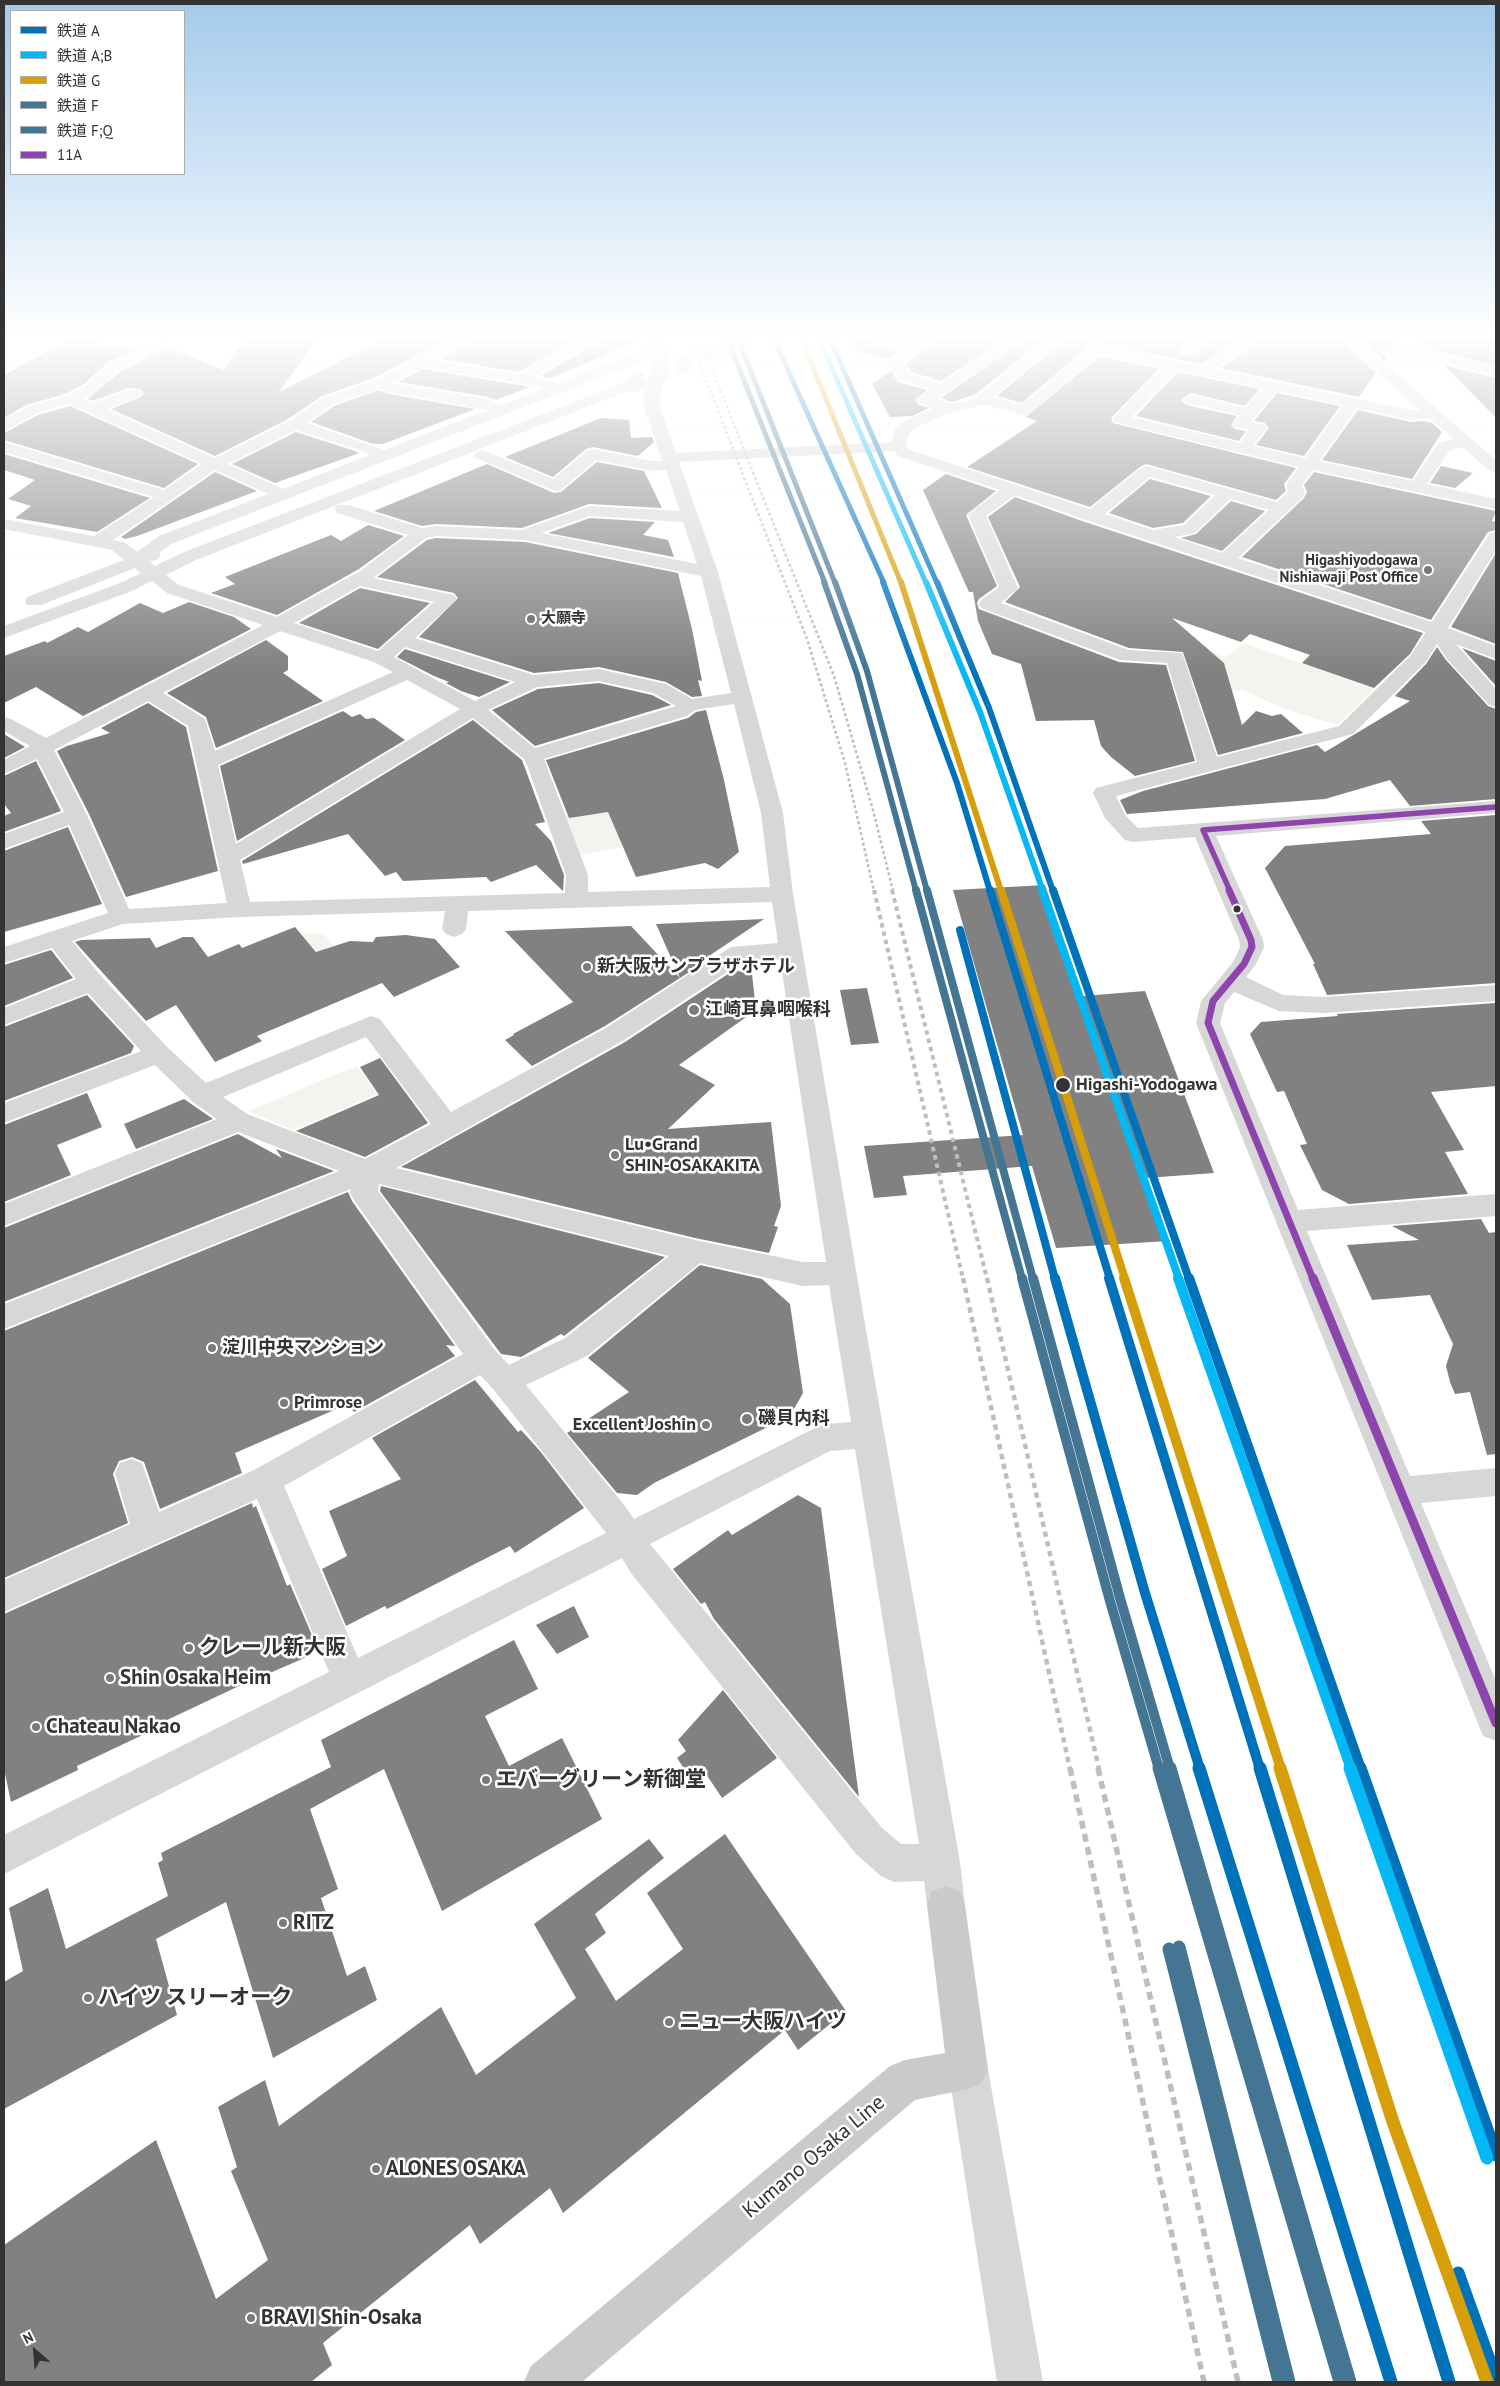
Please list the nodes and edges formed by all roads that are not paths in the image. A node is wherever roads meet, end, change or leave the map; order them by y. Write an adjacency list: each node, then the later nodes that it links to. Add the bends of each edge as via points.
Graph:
1 (15, 450): 26 (street)
2 (184, 450): 19 (street)
3 (242, 450): 19 (street)
4 (373, 450): 16 (street)
5 (394, 450): 16 (street)
6 (466, 450): 38 (street)
7 (480, 450): 41 (street, via 190,556)
8 (494, 450): 17 (street)
9 (665, 450): 18 (street)
10 (832, 450): 18 (street)
11 (902, 450): 23 (street)
12 (1249, 450): 20 (street)
13 (1318, 450): 20 (street)
14 (1441, 450): 22 (street)
15 (1476, 450): 21 (street)
16 (382, 455): 25 (street)
17 (482, 455): 18 (street, via 555,486 593,454 652,466); 29 (street)
18 (671, 461): 31 (street)
19 (215, 464): 25 (street); 26 (street)
20 (1308, 464): 22 (street); 28 (street, via 1294,485 1297,493)
21 (1496, 468)
22 (1418, 486): 27 (street)
23 (1013, 490): 30 (street); 61 (street, via 977,515 1009,588 988,604 1127,656 1174,657)
24 (1227, 493): 28 (street); 30 (street, via 1147,471); 35 (street, via 1189,529)
25 (281, 494): 38 (street, via 165,540)
26 (167, 496): 37 (street)
27 (1496, 504)
28 (1280, 508): 39 (street)
29 (343, 510): 33 (street); 41 (street, via 201,564)
30 (1092, 516): 35 (street)
31 (690, 517): 34 (street, via 589,511); 40 (street)
32 (4, 524): 37 (street)
33 (421, 533): 34 (street); 42 (street)
34 (526, 535): 40 (street)
35 (1152, 536): 39 (street)
36 (1496, 537): 45 (street)
37 (97, 542): 38 (street, via 121,547)
38 (138, 560): 41 (street); 43 (street)
39 (1225, 560): 45 (street)
40 (709, 572): 53 (street)
41 (156, 575): 44 (street, via 173,589); 46 (street)
42 (357, 580): 44 (street); 47 (street, via 448,600)
43 (21, 606)
44 (279, 624): 49 (street); 52 (street)
45 (1437, 630): 48 (street); 54 (street, via 1454,655); 61 (street, via 1418,659 1346,730)
46 (4, 632)
47 (401, 640): 49 (street); 51 (street)
48 (1496, 652)
49 (380, 658): 50 (street)
50 (408, 673): 56 (street); 60 (street)
51 (533, 681): 55 (street, via 599,675 659,688); 56 (street)
52 (149, 693): 58 (street); 60 (street, via 198,723)
53 (742, 697): 55 (street); 68 (street, via 772,813)
54 (1496, 700)
55 (689, 705): 59 (street, via 680,712)
56 (474, 708): 59 (street); 67 (street)
57 (4, 723): 58 (street, via 38,742)
58 (43, 749): 62 (street); 64 (street)
59 (532, 756): 69 (street, via 577,875)
60 (207, 762): 67 (street)
61 (1209, 766): 65 (street, via 1104,793 1116,818 1133,835)
62 (4, 768)
63 (1496, 807): 65 (street)
64 (76, 815): 66 (street); 72 (street)
65 (1203, 830): 77 (street, via 1251,940 1249,956)
66 (4, 842)
67 (227, 858): 71 (street)
68 (782, 894): 69 (street); 75 (street)
69 (576, 900): 70 (street)
70 (457, 904): 71 (street); 73 (street)
71 (240, 910): 72 (street)
72 (121, 917): 74 (street)
73 (454, 929)
74 (57, 938): 76 (street); 78 (street)
75 (792, 950): 85 (street, via 739,952 615,1034); 91 (street)
76 (4, 955)
77 (1231, 980): 79 (street, via 1279,1003 1323,1005); 89 (street, via 1213,1001 1208,1023)
78 (92, 982): 80 (street); 81 (street)
79 (1496, 993)
80 (4, 1017)
81 (159, 1054): 82 (street); 83 (street)
82 (202, 1094): 84 (street); 85 (street, via 371,1025)
83 (4, 1113)
84 (238, 1120): 86 (street); 88 (street)
85 (448, 1126): 86 (street)
86 (367, 1171): 90 (street); 92 (street); 93 (street, via 364,1193)
87 (1496, 1205): 89 (street)
88 (4, 1215)
89 (1289, 1222): 99 (street)
90 (695, 1250): 91 (street, via 803,1274); 94 (street, via 576,1347)
91 (842, 1273): 95 (street)
92 (4, 1317)
93 (483, 1358): 94 (street); 97 (street)
94 (505, 1381): 101 (street, via 613,1515)
95 (868, 1434): 101 (street, via 826,1438); 106 (street)
96 (131, 1473): 100 (street)
97 (266, 1480): 100 (street); 103 (street)
98 (1496, 1482): 99 (street)
99 (1400, 1491): 104 (street)
100 (149, 1532): 102 (street)
101 (627, 1539): 103 (street); 106 (street, via 869,1841 894,1864)
102 (4, 1596)
103 (350, 1680): 105 (street)
104 (1496, 1723)
105 (4, 1855)
106 (941, 1862): 107 (street)
107 (946, 1905): 108 (main road)
108 (968, 2069): 109 (main road, Kumano Osaka Line, via 905,2081); 110 (street)
109 (547, 2382)
110 (1020, 2382)

